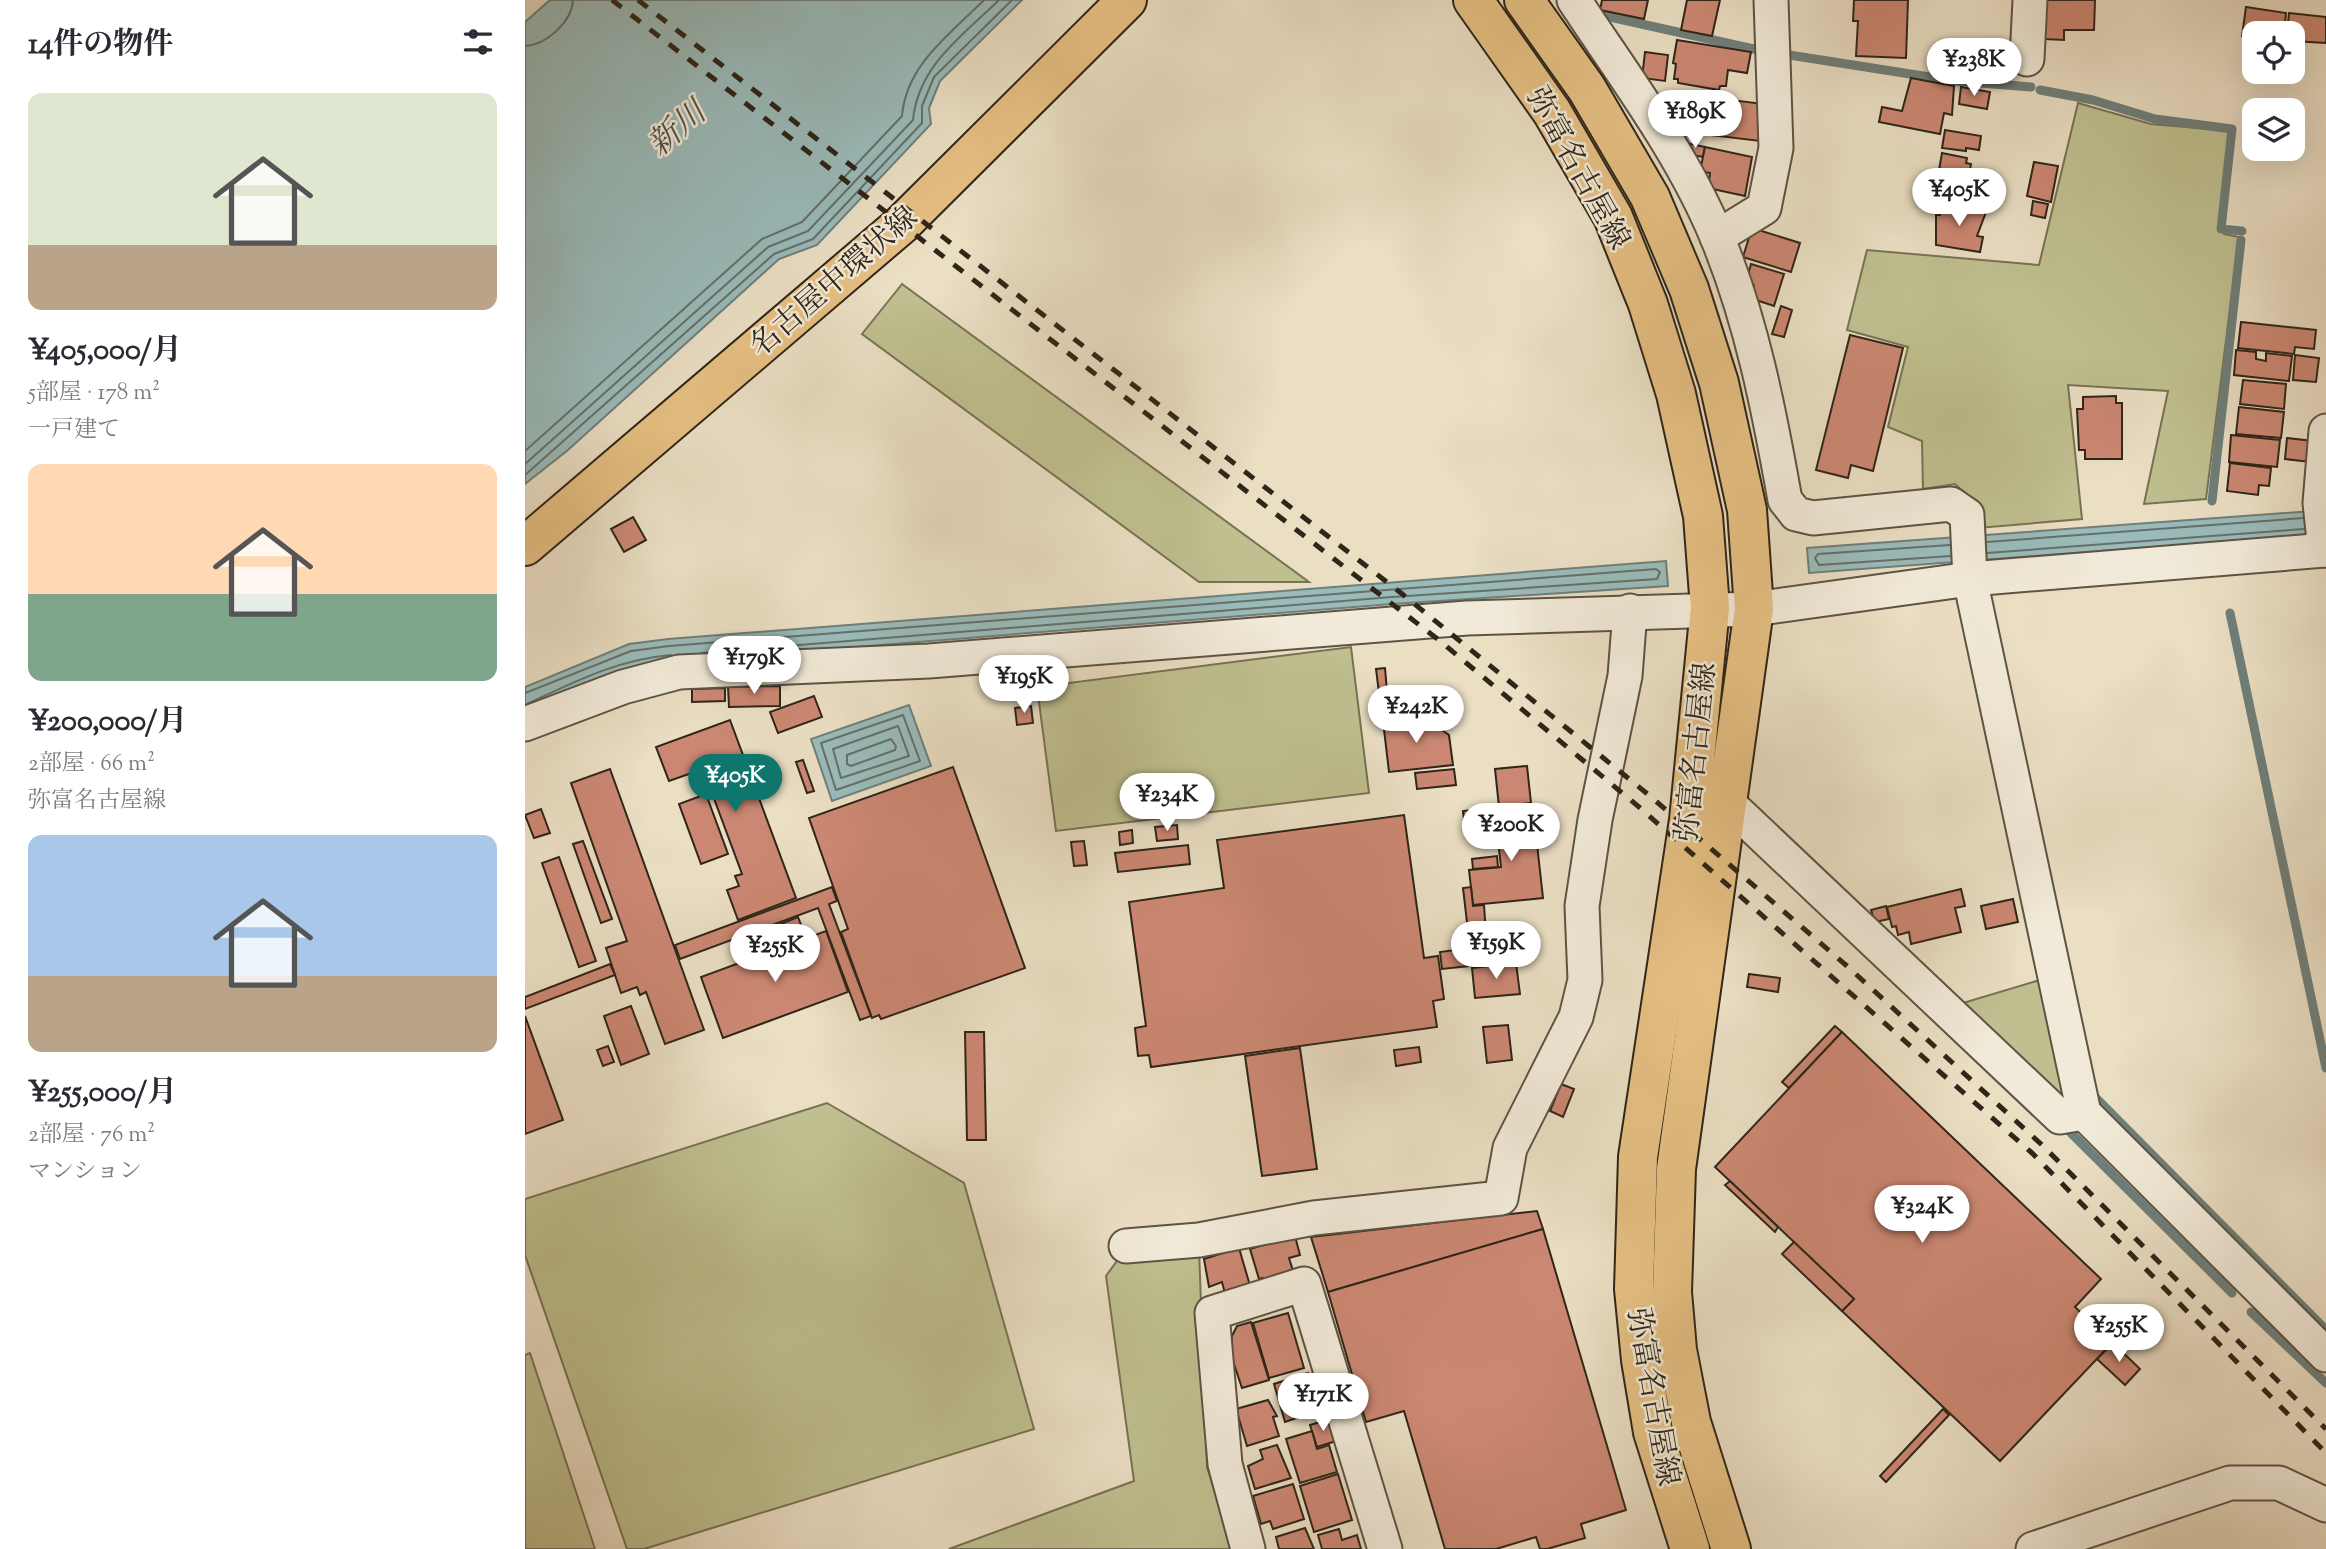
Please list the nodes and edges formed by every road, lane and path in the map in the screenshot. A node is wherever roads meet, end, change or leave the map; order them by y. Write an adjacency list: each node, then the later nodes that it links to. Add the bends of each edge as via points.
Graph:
1 (1127, 0): 10 (main road, 名古屋中環状線, via 901,225)
2 (1473, 0): 13 (main road, 弥富名古屋線, via 1552,112 1613,217 1648,304 1676,394 1703,516)
3 (1524, 0): 14 (main road, 弥富名古屋線, via 1587,89 1650,197 1689,289 1719,383 1747,510)
4 (1574, 0): 8 (street, via 1682,166)
5 (1771, 0): 8 (street, via 1776,148 1764,208)
6 (2030, 0): 7 (street)
7 (2027, 59)
8 (1717, 237): 12 (street, via 1766,393 1786,500 1796,514 1813,518 1951,504 1967,515)
9 (2326, 431): 11 (street, via 2320,503)
10 (525, 546)
11 (2325, 547): 12 (street)
12 (1970, 574): 14 (street); 18 (street)
13 (1710, 608): 14 (street); 15 (street); 24 (main road, 弥富名古屋線, via 1689,820 1638,1157 1635,1277 1641,1360 1653,1432)
14 (1754, 609): 17 (main road, 弥富名古屋線)
15 (1630, 611): 16 (street, via 1467,618 929,661 679,672 623,687); 19 (street, via 1625,676 1582,906 1585,980 1576,1017 1510,1148 1501,1198 1314,1218 1199,1240)
16 (525, 724)
17 (1729, 804): 18 (street, via 2060,1117); 25 (main road, 弥富名古屋線, via 1676,1169 1672,1292 1691,1422)
18 (2084, 1113): 20 (street)
19 (1126, 1246)
20 (2326, 1355)
21 (2326, 1505): 26 (street, via 2279,1483 2230,1483)
22 (1248, 1549): 23 (street, via 1225,1464 1212,1313 1304,1284)
23 (1385, 1549)
24 (1690, 1549)
25 (1731, 1549)
26 (2033, 1549)

